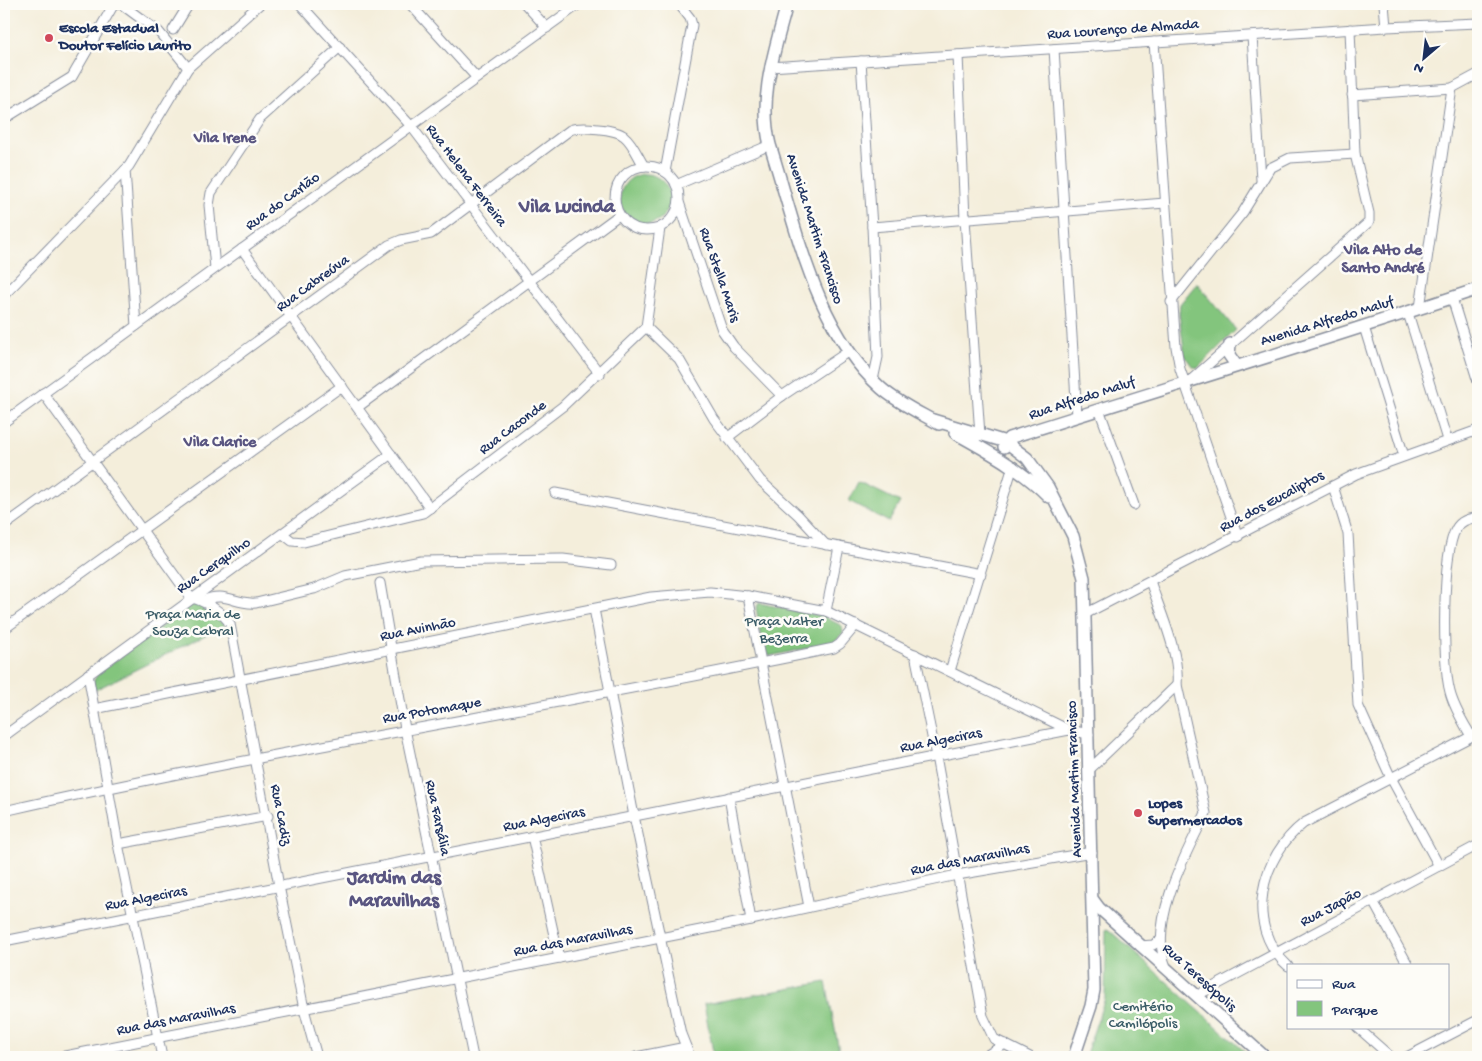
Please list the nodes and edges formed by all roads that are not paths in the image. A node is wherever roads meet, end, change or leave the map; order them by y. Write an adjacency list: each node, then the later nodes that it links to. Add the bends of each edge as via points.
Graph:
1 (114, 4): 29 (street, via 72,77)
2 (121, 4): 23 (street, via 159,32)
3 (190, 4): 16 (street)
4 (260, 4): 23 (street)
5 (300, 4): 19 (street, Rua Helena Ferreira)
6 (410, 4): 26 (street)
7 (525, 4): 14 (street)
8 (579, 4): 14 (street, Rua do Carlão)
9 (679, 4): 35 (street, via 692,25)
10 (787, 4): 24 (main road, Avenida Martim Francisco)
11 (1384, 4): 13 (street)
12 (1478, 23): 13 (street, Rua Lourenço de Almada)
13 (1386, 27): 15 (street, Rua Lourenço de Almada)
14 (547, 28): 26 (street, Rua do Carlão)
15 (1350, 29): 17 (street, Rua Lourenço de Almada); 28 (street)
16 (173, 30)
17 (1252, 36): 18 (street, Rua Lourenço de Almada); 36 (street)
18 (1154, 42): 20 (street, Rua Lourenço de Almada); 39 (street)
19 (340, 47): 30 (street, Rua Helena Ferreira); 47 (street, via 260,119 211,193 209,205)
20 (1054, 49): 21 (street, Rua Lourenço de Almada); 41 (street)
21 (958, 55): 22 (street, Rua Lourenço de Almada); 43 (street)
22 (861, 62): 24 (street, Rua Lourenço de Almada); 44 (street)
23 (188, 68): 34 (street)
24 (770, 68): 31 (main road, Avenida Martim Francisco, via 765,106)
25 (1478, 74): 27 (street)
26 (477, 78): 30 (street, Rua do Carlão)
27 (1452, 88): 28 (street); 53 (street)
28 (1352, 95): 32 (street)
29 (4, 119)
30 (411, 126): 40 (street, Rua Helena Ferreira); 46 (street, Rua do Carlão)
31 (770, 145): 37 (street); 60 (main road, Avenida Martim Francisco, via 816,288 834,330)
32 (1355, 154): 36 (street, via 1284,160 1270,168); 59 (street, via 1369,222)
33 (644, 166): 35 (street); 40 (street, Rua Cabreúva, via 622,134 575,128); 42 (street, via 628,172 618,182 614,198)
34 (125, 170): 50 (street); 56 (street)
35 (665, 172): 37 (street)
36 (1261, 180): 52 (street, via 1243,212)
37 (676, 185): 38 (street)
38 (679, 202): 45 (street, via 673,218); 68 (street, Rua Stella Maris, via 722,330 734,347)
39 (1165, 203): 41 (street); 52 (street)
40 (470, 204): 48 (street, Rua Helena Ferreira); 55 (street, Rua Cabreúva, via 431,234 389,245)
41 (1065, 211): 43 (street); 71 (street)
42 (619, 215): 45 (street, via 637,229); 48 (street)
43 (966, 219): 44 (street); 75 (street)
44 (872, 226): 63 (street, via 878,357)
45 (660, 228): 57 (street)
46 (242, 249): 47 (street, Rua do Carlão); 55 (street)
47 (215, 268): 56 (street, Rua do Carlão)
48 (529, 282): 62 (street, Rua Helena Ferreira); 69 (street)
49 (1478, 289): 51 (main road, Avenida Alfredo Maluf)
50 (4, 295)
51 (1452, 298): 53 (main road, Avenida Alfredo Maluf); 65 (street)
52 (1171, 302): 64 (street, via 1176,346)
53 (1420, 308): 54 (main road, Avenida Alfredo Maluf)
54 (1408, 312): 58 (main road, Avenida Alfredo Maluf); 76 (street)
55 (291, 316): 66 (street); 81 (street, Rua Cabreúva)
56 (136, 326): 67 (street, Rua do Carlão)
57 (646, 327): 62 (street, Rua Caconde); 74 (street, via 679,359)
58 (1364, 327): 61 (main road, Avenida Alfredo Maluf); 79 (street)
59 (1230, 344): 61 (main road, via 1229,355); 64 (street)
60 (848, 351): 63 (main road, Avenida Martim Francisco); 68 (street)
61 (1236, 366): 64 (main road, Avenida Alfredo Maluf)
62 (600, 374): 87 (street, Rua Caconde, via 543,423)
63 (873, 380): 75 (main road, Avenida Martim Francisco, via 933,420)
64 (1188, 381): 70 (main road, Rua Alfredo Maluf); 92 (street)
65 (1478, 382)
66 (342, 386): 69 (street); 90 (street)
67 (43, 393): 72 (street, Rua do Carlão); 81 (street)
68 (782, 396): 74 (street)
69 (358, 407): 78 (street)
70 (1099, 409): 71 (main road, Rua Alfredo Maluf); 86 (street)
71 (1077, 416): 77 (main road, Rua Alfredo Maluf, via 1009,438)
72 (4, 422)
73 (1478, 430): 76 (street, Rua dos Eucaliptos)
74 (727, 438): 93 (street, via 760,480)
75 (976, 439): 77 (main road, Avenida Martim Francisco); 80 (main road, Avenida Martim Francisco)
76 (1447, 440): 79 (street, Rua dos Eucaliptos)
77 (1006, 442): 80 (main road); 85 (main road, Avenida Martim Francisco, via 1027,458 1048,487)
78 (391, 454): 87 (street); 91 (street, Rua Cerquilho)
79 (1404, 456): 83 (street, Rua dos Eucaliptos)
80 (1001, 458): 82 (main road, Avenida Martim Francisco)
81 (93, 461): 89 (street, Rua Cabreúva); 90 (street)
82 (1013, 466): 85 (main road, Avenida Martim Francisco); 96 (street)
83 (1333, 486): 92 (street, Rua dos Eucaliptos); 124 (street, via 1348,534 1358,705)
84 (555, 493): 93 (street)
85 (1055, 504): 104 (main road, Avenida Martim Francisco, via 1078,548 1084,578)
86 (1134, 505)
87 (430, 508): 91 (street, Rua Caconde, via 411,517 304,542 292,541)
88 (1478, 517): 119 (street, via 1462,522 1454,534 1446,589 1444,638 1448,683 1454,703)
89 (4, 526)
90 (142, 530): 100 (street); 106 (street)
91 (283, 534): 100 (street, Rua Cerquilho)
92 (1238, 537): 97 (street, Rua dos Eucaliptos)
93 (826, 545): 94 (street)
94 (839, 547): 96 (street); 103 (street)
95 (611, 565): 101 (street, via 563,558 436,559 345,576 314,589 256,603 218,596)
96 (981, 574): 110 (street)
97 (1150, 581): 104 (street, Rua dos Eucaliptos); 113 (street, via 1173,650)
98 (380, 583): 107 (street, Rua Farsália)
99 (748, 596): 102 (street, Rua Avinhão, via 685,592); 103 (street, Rua Avinhão); 109 (street)
100 (191, 598): 101 (street, Rua Cadiz); 111 (street, Rua Cerquilho)
101 (202, 601): 112 (street, Rua Cadiz, via 230,624)
102 (594, 610): 107 (street, Rua Avinhão); 114 (street)
103 (826, 611): 105 (street, Rua Avinhão)
104 (1085, 614): 118 (main road, Avenida Martim Francisco)
105 (856, 624): 108 (street, Rua Avinhão); 109 (street, Rua Potomaque, via 838,646)
106 (4, 628)
107 (392, 649): 112 (street, Rua Avinhão); 116 (street, Rua Farsália)
108 (915, 654): 110 (street, Rua Avinhão); 121 (street)
109 (761, 663): 114 (street, Rua Potomaque); 125 (street)
110 (950, 671): 117 (street, Rua Avinhão)
111 (88, 674): 115 (street); 120 (street, Rua Cerquilho)
112 (239, 680): 115 (street, Rua Avinhão); 122 (street, Rua Cadiz)
113 (1178, 685): 123 (street); 147 (street, via 1206,813 1170,889)
114 (612, 693): 116 (street, Rua Potomaque); 130 (street)
115 (94, 709): 126 (street)
116 (405, 729): 122 (street, Rua Potomaque); 135 (street, Rua Farsália)
117 (1069, 730): 118 (street, Rua Algeciras); 121 (street, Rua Algeciras)
118 (1089, 734): 123 (main road, Avenida Martim Francisco)
119 (1475, 735): 124 (street)
120 (4, 736)
121 (936, 756): 125 (street, Rua Algeciras); 137 (street)
122 (254, 758): 126 (street, Rua Potomaque); 129 (street, Rua Cadiz)
123 (1090, 769): 134 (main road, Avenida Martim Francisco)
124 (1391, 778): 136 (street); 150 (street, via 1304,823 1291,833 1275,855 1265,881 1262,906 1266,928)
125 (785, 786): 127 (street, Rua Algeciras); 141 (street)
126 (107, 788): 128 (street, Rua Potomaque); 132 (street)
127 (729, 797): 130 (street, Rua Algeciras); 143 (street)
128 (4, 811)
129 (268, 816): 132 (street); 138 (street, Rua Cadiz)
130 (634, 816): 131 (street, Rua Algeciras); 146 (street)
131 (532, 836): 135 (street, Rua Algeciras); 151 (street)
132 (118, 844): 142 (street)
133 (1478, 845): 136 (street, Rua Japão)
134 (1092, 852): 137 (street, Rua das Maravilhas); 139 (main road, Avenida Martim Francisco)
135 (431, 856): 138 (street, Rua Algeciras); 155 (street, Rua Farsália)
136 (1439, 866): 140 (street, Rua Japão)
137 (957, 874): 141 (street, Rua das Maravilhas); 162 (street, via 983,1016 991,1036)
138 (279, 886): 142 (street, Rua Algeciras); 157 (street, Rua Cadiz)
139 (1093, 900): 144 (main road, Rua Teresópolis); 145 (main road, Avenida Martim Francisco)
140 (1373, 901): 150 (street, Rua Japão); 152 (street)
141 (809, 907): 143 (street, Rua das Maravilhas)
142 (134, 915): 148 (street, Rua Algeciras); 161 (street)
143 (751, 920): 146 (street, Rua das Maravilhas)
144 (1114, 922): 145 (main road, via 1104,921); 149 (main road, Rua Teresópolis)
145 (1094, 928): 172 (main road, Avenida Martim Francisco, via 1093,1002)
146 (661, 938): 151 (street, Rua das Maravilhas); 163 (street)
147 (1161, 940): 149 (street, via 1153,945); 154 (street, via 1162,958)
148 (4, 941)
149 (1140, 946): 154 (main road, Rua Teresópolis)
150 (1277, 953): 153 (street); 156 (street, Rua Japão)
151 (559, 958): 155 (street, Rua das Maravilhas)
152 (1407, 964)
153 (1287, 965)
154 (1167, 970): 156 (main road, Rua Teresópolis)
155 (456, 978): 157 (street, Rua das Maravilhas); 167 (street, Rua Farsália)
156 (1196, 996): 173 (main road, Rua Teresópolis)
157 (304, 1009): 161 (street, Rua das Maravilhas); 166 (street, Rua Cadiz)
158 (1478, 1020): 160 (street)
159 (1358, 1028): 174 (street)
160 (1446, 1031): 175 (street)
161 (158, 1038): 164 (street, Rua das Maravilhas); 165 (street)
162 (1005, 1044): 170 (street); 171 (street)
163 (686, 1047): 168 (street); 169 (street)
164 (60, 1057)
165 (162, 1057)
166 (317, 1057)
167 (473, 1057)
168 (636, 1057)
169 (690, 1057)
170 (984, 1057)
171 (1030, 1057)
172 (1074, 1057)
173 (1265, 1057)
174 (1391, 1057)
175 (1406, 1057)

